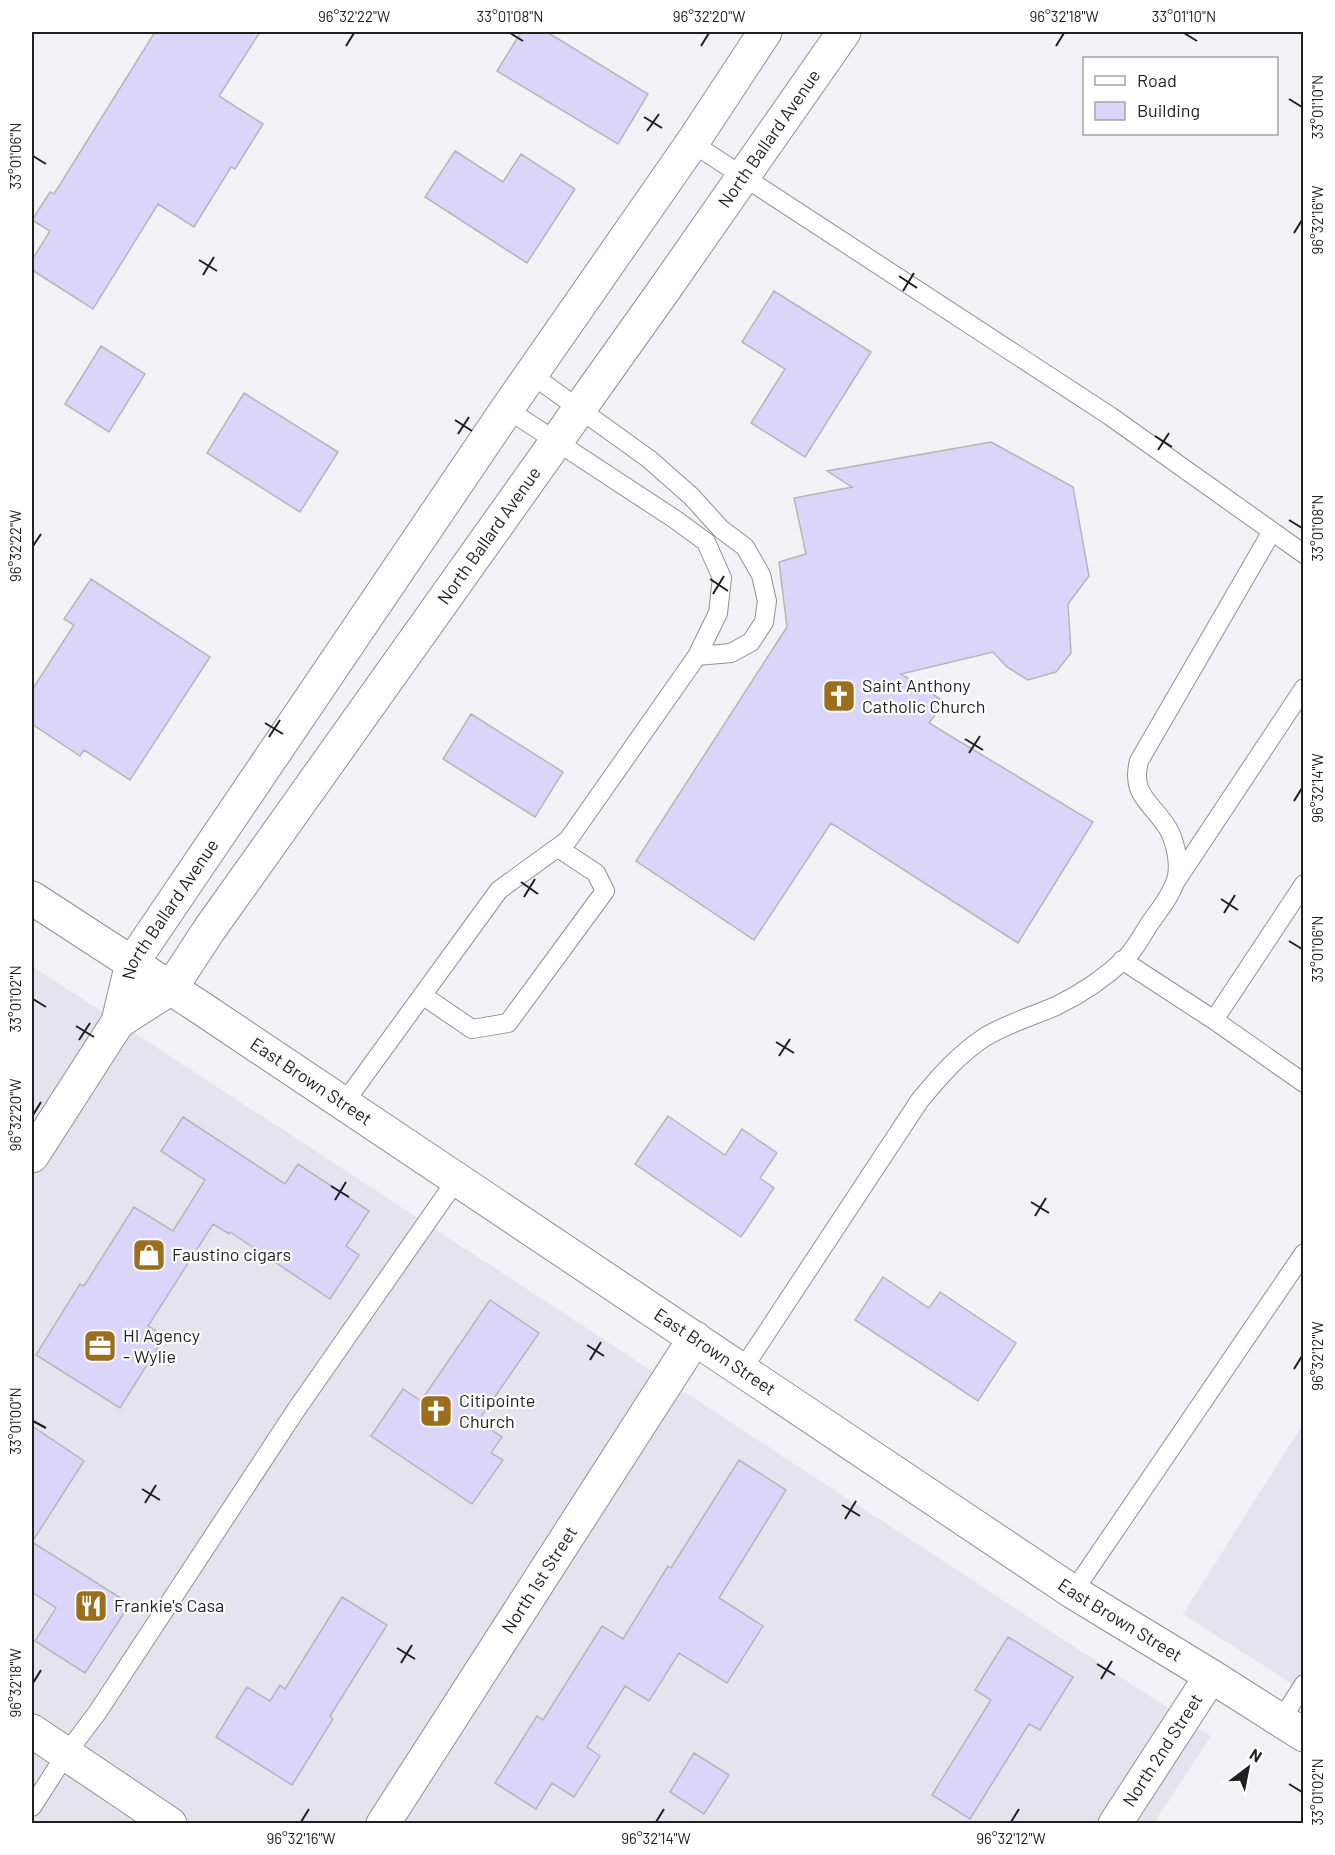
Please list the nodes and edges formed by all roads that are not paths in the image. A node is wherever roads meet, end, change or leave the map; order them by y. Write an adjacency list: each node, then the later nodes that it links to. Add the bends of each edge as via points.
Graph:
1 (765, 32): 3 (main road, North Ballard Avenue)
2 (844, 32): 4 (main road, North Ballard Avenue)
3 (692, 143): 4 (lane); 5 (main road, North Ballard Avenue)
4 (744, 176): 6 (main road, North Ballard Avenue); 10 (lane, via 1110,416)
5 (532, 375): 6 (lane); 7 (main road, North Ballard Avenue)
6 (579, 408): 8 (main road, North Ballard Avenue); 9 (lane, via 650,459)
7 (507, 410): 8 (lane); 20 (main road, North Ballard Avenue)
8 (556, 441): 11 (lane); 21 (main road, North Ballard Avenue)
9 (721, 530): 11 (lane); 13 (lane, via 744,547 762,575 767,601 764,622 751,642 731,653)
10 (1271, 533): 12 (lane); 17 (lane, via 1139,761 1135,776 1140,792 1166,825 1176,850 1177,875)
11 (706, 542): 13 (lane, via 722,578 718,614)
12 (1304, 554)
13 (697, 656): 15 (lane, via 568,840)
14 (1304, 688): 17 (lane)
15 (558, 848): 22 (lane, via 499,890); 22 (lane, via 596,873 605,891 508,1023 472,1029)
16 (1304, 884): 23 (lane)
17 (1171, 890): 19 (lane)
18 (32, 898): 20 (main road, East Brown Street)
19 (1122, 960): 23 (lane); 31 (lane, via 1094,984 1059,1005 988,1035 940,1075)
20 (132, 963): 21 (main road, East Brown Street); 24 (main road, North Ballard Avenue)
21 (171, 988): 24 (main road, North Ballard Avenue); 26 (main road, East Brown Street)
22 (422, 995): 26 (lane)
23 (1214, 1020): 25 (lane)
24 (118, 1022): 27 (main road, North Ballard Avenue)
25 (1303, 1082)
26 (344, 1103): 28 (main road, East Brown Street)
27 (32, 1156)
28 (457, 1179): 30 (main road, East Brown Street); 37 (lane, via 296,1410)
29 (1304, 1253): 32 (lane)
30 (695, 1338): 31 (main road, East Brown Street); 40 (main road, North 1st Street)
31 (742, 1370): 32 (main road, East Brown Street)
32 (1073, 1592): 33 (main road, East Brown Street)
33 (1211, 1676): 35 (main road, East Brown Street); 41 (main road, North 2nd Street)
34 (1304, 1684): 35 (lane)
35 (1292, 1728)
36 (32, 1731): 37 (main road)
37 (66, 1754): 38 (lane); 39 (main road)
38 (32, 1807)
39 (170, 1824)
40 (383, 1824)
41 (1115, 1824)

